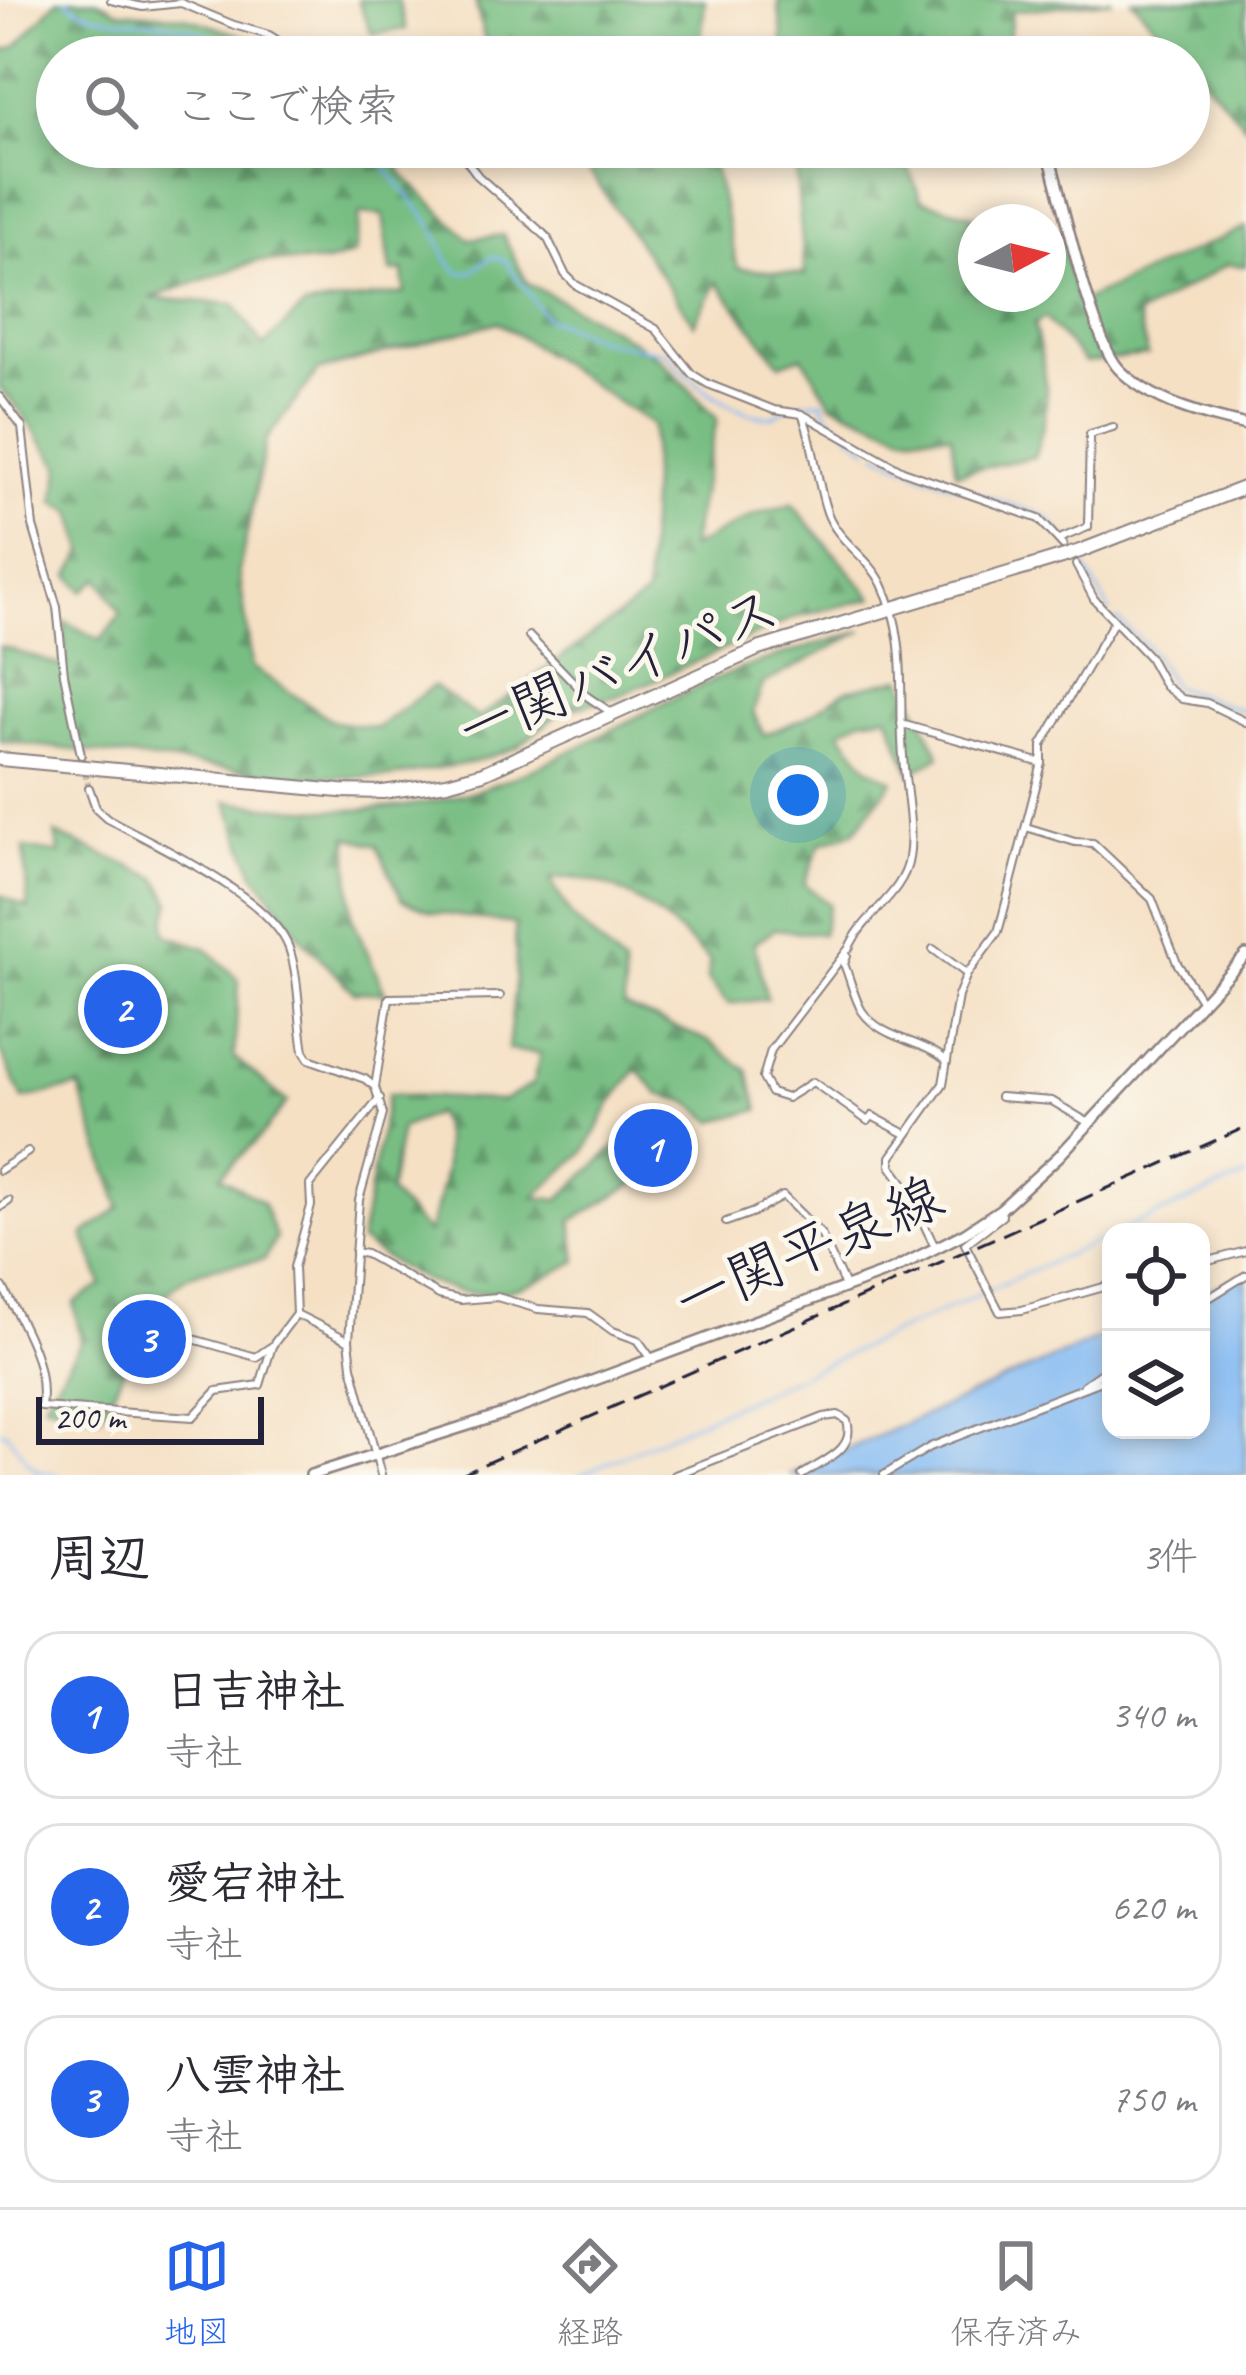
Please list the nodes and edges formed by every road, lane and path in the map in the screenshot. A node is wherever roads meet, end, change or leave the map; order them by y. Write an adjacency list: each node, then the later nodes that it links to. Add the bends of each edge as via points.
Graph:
1 (111, 0): 2 (street, via 181,3)
2 (271, 36)
3 (472, 168): 6 (street, via 547,237 576,285 656,329 692,374)
4 (1053, 168): 7 (main road, via 1108,355 1163,399)
5 (0, 397): 18 (street, via 22,427 33,526 57,607)
6 (802, 414): 10 (street, via 903,471 1040,520); 12 (street, via 834,528 864,556)
7 (1246, 425)
8 (1113, 427): 10 (street, via 1090,434 1088,527)
9 (1246, 487): 11 (highway, 一関バイパス)
10 (1062, 547): 11 (highway, 一関バイパス, bridge); 12 (highway, 一関バイパス)
11 (1078, 558): 13 (street)
12 (892, 608): 15 (highway, 一関バイパス, via 758,649); 17 (street, via 904,670)
13 (1113, 623): 16 (street, via 1182,699); 20 (street, via 1058,712)
14 (529, 636): 15 (street)
15 (612, 712): 19 (highway, 一関バイパス, via 483,773 383,792)
16 (1246, 722)
17 (900, 723): 20 (street); 23 (street, via 910,857)
18 (81, 754)
19 (0, 759)
20 (1042, 764): 22 (street)
21 (89, 788): 30 (street, via 107,818 221,880 273,923 290,951 304,1052)
22 (1025, 826): 26 (street, via 998,932); 28 (street, via 1093,843 1152,899)
23 (849, 949): 29 (street, via 844,964 861,1009 879,1028); 34 (street, via 771,1050 763,1078 767,1090 787,1098 813,1082 868,1120)
24 (933, 949): 26 (street)
25 (1246, 955): 28 (main road, 一関平泉線)
26 (967, 974): 29 (street)
27 (500, 996): 30 (street, via 389,998)
28 (1202, 1002): 33 (main road, 一関平泉線)
29 (947, 1061): 34 (street, via 943,1084)
30 (375, 1087): 32 (street)
31 (1000, 1097): 33 (street, via 1052,1101)
32 (380, 1098): 43 (street); 50 (street, via 310,1185 294,1267)
33 (1089, 1123): 39 (main road, 一関平泉線)
34 (906, 1134): 41 (street, via 891,1166)
35 (28, 1152): 36 (street)
36 (0, 1170)
37 (9, 1202): 38 (street)
38 (0, 1207)
39 (1000, 1209): 41 (main road, 一関平泉線); 48 (street, via 997,1222 965,1244 1000,1312)
40 (726, 1222): 47 (street, via 783,1196 821,1234)
41 (936, 1249): 47 (main road, 一関平泉線)
42 (1246, 1251): 44 (street)
43 (356, 1252): 52 (street); 54 (street, via 439,1295 588,1313 638,1340)
44 (1210, 1261)
45 (1246, 1275): 49 (street)
46 (1, 1286): 53 (street, via 39,1360 41,1407 194,1417 217,1391 260,1385)
47 (845, 1286): 54 (main road, 一関平泉線)
48 (1102, 1288)
49 (1210, 1297)
50 (296, 1314): 52 (street); 53 (street)
51 (193, 1339): 53 (street, via 256,1357)
52 (349, 1340): 58 (street)
53 (272, 1346)
54 (651, 1358): 58 (main road, 一関平泉線)
55 (1102, 1372): 57 (street)
56 (1102, 1380): 57 (street)
57 (1076, 1390): 63 (street, via 930,1447)
58 (374, 1455): 59 (main road, 一関平泉線); 60 (street)
59 (311, 1475)
60 (381, 1475)
61 (675, 1475): 62 (street, via 824,1417 847,1421 848,1445)
62 (802, 1475)
63 (884, 1475)

